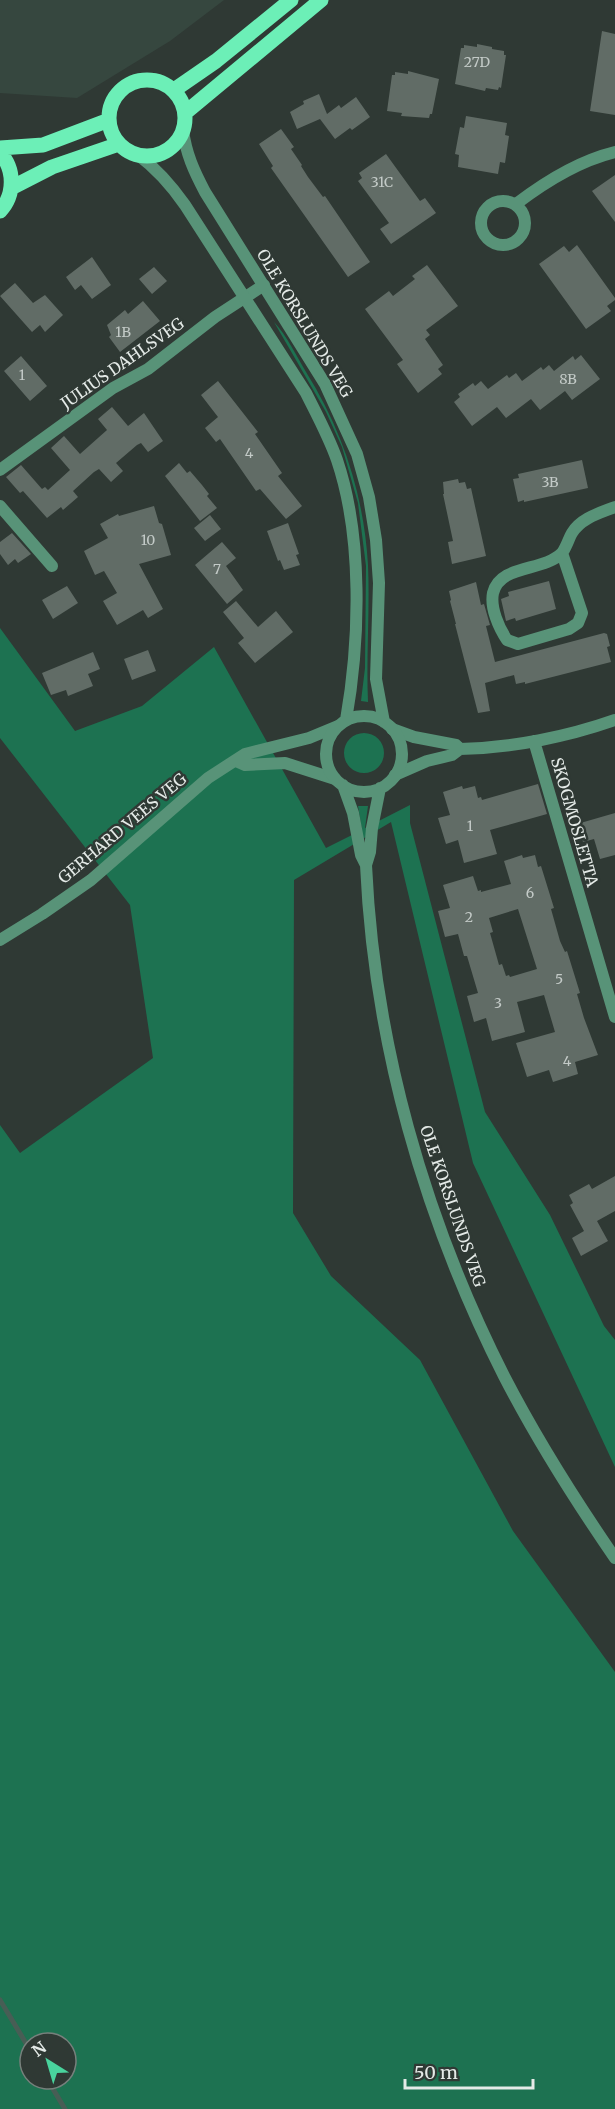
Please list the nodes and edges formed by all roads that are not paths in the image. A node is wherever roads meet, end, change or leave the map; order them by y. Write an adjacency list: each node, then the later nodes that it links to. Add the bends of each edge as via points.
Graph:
1 (291, 0): 3 (main road)
2 (321, 0): 4 (main road)
3 (174, 90): 4 (main road); 5 (main road, via 150,80 126,85 115,97)
4 (185, 113): 6 (main road)
5 (109, 120): 7 (main road); 8 (main road, via 43,145)
6 (183, 130): 11 (main road, via 167,150 153,156); 15 (street, OLE KORSLUNDS VEG, via 191,166)
7 (119, 144): 11 (main road); 12 (main road, via 52,167)
8 (0, 148)
9 (615, 152): 13 (street, via 548,180)
10 (0, 153): 12 (main road, via 9,166)
11 (138, 155): 16 (street, via 169,182)
12 (11, 188): 14 (main road)
13 (516, 204)
14 (0, 211)
15 (264, 285): 16 (street, JULIUS DAHLSVEG); 24 (street, OLE KORSLUNDS VEG, via 325,384 357,454 376,540 376,679)
16 (244, 298): 17 (street, JULIUS DAHLSVEG); 23 (street, via 323,426 348,503 356,581 354,675)
17 (0, 470)
18 (0, 506): 21 (street)
19 (615, 507): 20 (street, via 590,517 574,530)
20 (562, 553): 20 (street, via 540,565 507,574 495,586 491,601 507,640 518,644 578,623 582,613)
21 (52, 566)
22 (615, 720): 25 (street)
23 (342, 723): 24 (street, via 366,716); 27 (street, GERHARD VEES VEG, via 309,738 245,754); 29 (street, via 332,733 326,752 330,771)
24 (388, 725): 26 (street); 28 (street, via 401,746)
25 (534, 741): 26 (street); 33 (street, SKOGMOSLETTA)
26 (460, 749): 28 (street)
27 (236, 761): 29 (street, via 245,765 285,763); 32 (street, GERHARD VEES VEG, via 201,784 91,880)
28 (395, 775): 30 (street)
29 (339, 782): 30 (street, via 361,792); 31 (street, OLE KORSLUNDS VEG, via 353,813)
30 (380, 788): 31 (street, OLE KORSLUNDS VEG)
31 (366, 865): 34 (street, OLE KORSLUNDS VEG, via 375,973 388,1045 408,1127 441,1233 504,1377)
32 (0, 940)
33 (615, 1017)
34 (615, 1558)

